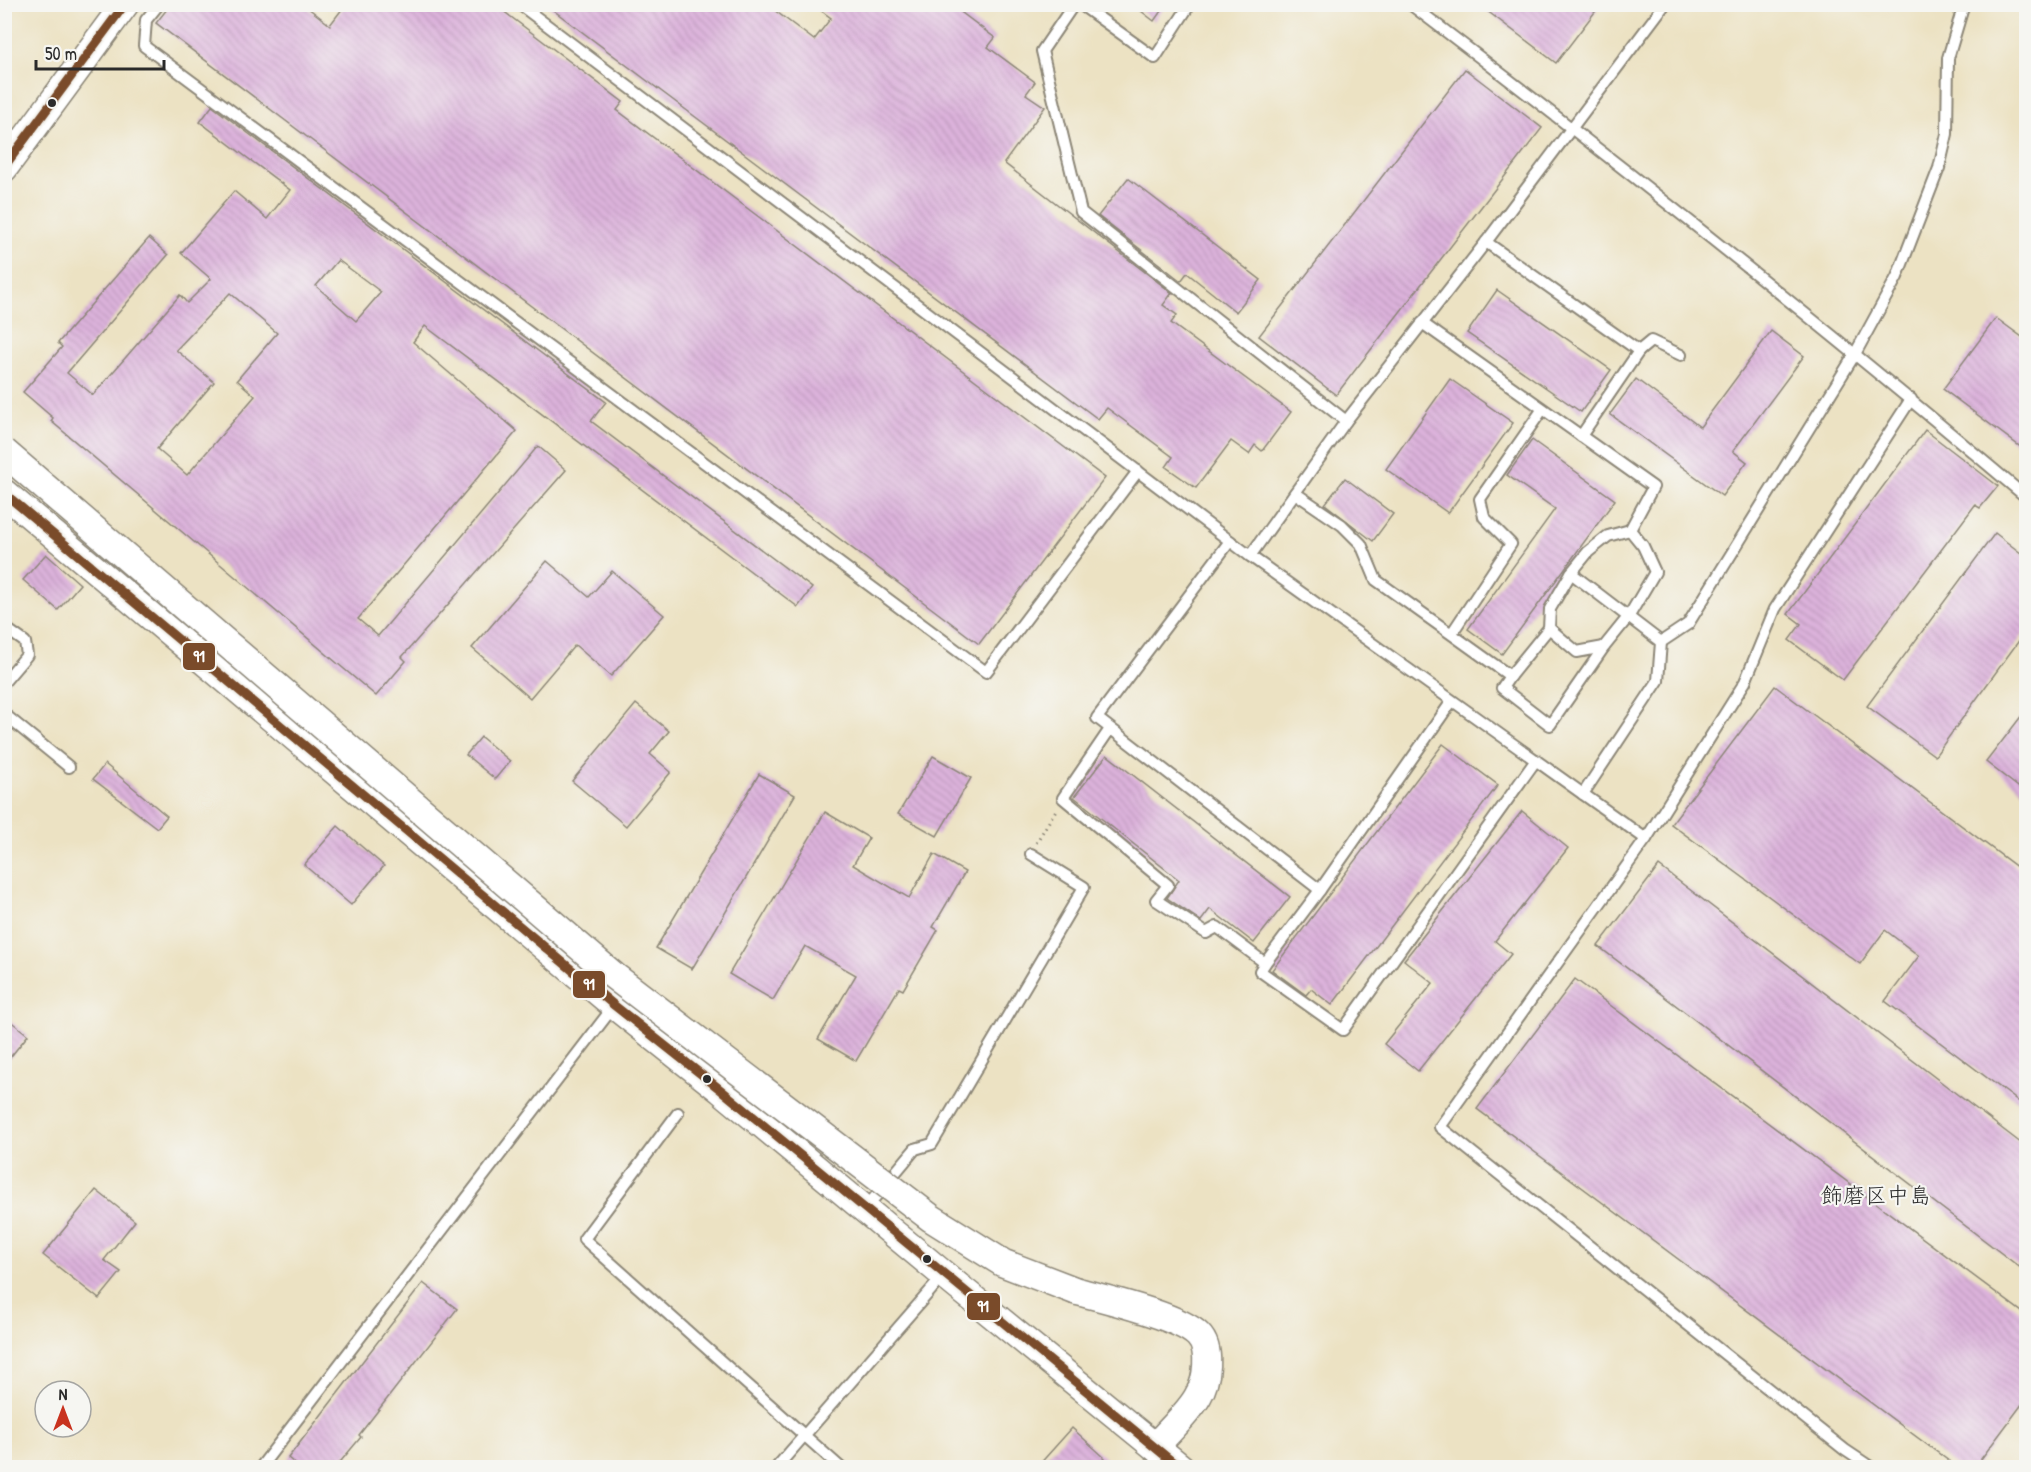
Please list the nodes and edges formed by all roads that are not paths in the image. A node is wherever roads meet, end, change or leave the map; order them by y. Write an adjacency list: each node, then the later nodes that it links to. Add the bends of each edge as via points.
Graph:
1 (125, 4): 11 (main road)
2 (159, 4): 22 (lane, via 146,20 144,46 986,672)
3 (519, 4): 22 (lane)
4 (1074, 4): 19 (lane, via 1042,51 1081,212)
5 (1080, 4): 6 (lane, via 1155,58)
6 (1190, 4)
7 (1410, 4): 10 (lane)
8 (1665, 4): 10 (lane)
9 (1964, 4): 15 (lane, via 1948,58 1947,134 1939,168 1897,277)
10 (1572, 128): 12 (lane); 15 (lane)
11 (4, 168)
12 (1486, 242): 13 (lane); 14 (lane)
13 (1422, 324): 18 (lane); 19 (lane)
14 (1639, 351): 16 (lane, via 1651,341); 20 (lane)
15 (1855, 354): 17 (lane); 34 (lane, via 1688,624)
16 (1681, 355)
17 (1911, 399): 25 (lane); 44 (lane, via 1775,609 1745,682)
18 (1542, 410): 20 (lane); 33 (lane, via 1480,499 1484,518 1511,544)
19 (1346, 421): 24 (lane)
20 (1581, 436): 26 (lane, via 1653,487)
21 (4, 452): 53 (main road, bridge, via 614,976 931,1218 1003,1263 1076,1291 1162,1316 1200,1336 1207,1356 1207,1377 1197,1398)
22 (1138, 471): 27 (lane)
23 (4, 493): 48 (main road)
24 (1295, 493): 28 (lane); 33 (lane, via 1342,525 1361,544 1376,580)
25 (2026, 496)
26 (1630, 531): 29 (lane, via 1608,536); 30 (lane, via 1643,546 1655,572)
27 (1230, 541): 28 (lane); 40 (lane, via 1097,718)
28 (1250, 556): 38 (lane)
29 (1571, 573): 30 (lane); 32 (lane, via 1550,609)
30 (1629, 616): 34 (lane); 35 (lane)
31 (4, 627): 37 (lane, via 25,642 27,655)
32 (1549, 628): 35 (lane, via 1577,652); 36 (lane)
33 (1452, 633): 36 (lane)
34 (1661, 642): 43 (lane, via 1658,681)
35 (1604, 647): 36 (lane, via 1550,725 1502,688)
36 (1510, 676)
37 (4, 682)
38 (1452, 701): 41 (lane); 46 (lane)
39 (4, 714): 42 (lane)
40 (1110, 729): 46 (lane); 47 (lane, via 1063,798 1168,885 1156,900 1206,933 1217,927)
41 (1536, 760): 43 (lane); 47 (lane, via 1342,1030 1260,971)
42 (69, 767)
43 (1583, 794): 44 (lane)
44 (1646, 839): 58 (lane, via 1440,1127 1845,1450)
45 (1032, 850): 50 (lane, via 1084,886 932,1144 915,1149)
46 (1320, 890): 47 (lane)
47 (1265, 963)
48 (615, 1006): 50 (main road); 54 (lane)
49 (678, 1113): 52 (lane, via 584,1239)
50 (865, 1209): 51 (main road)
51 (944, 1275): 52 (lane); 53 (main road)
52 (805, 1434): 55 (lane); 56 (lane)
53 (1156, 1446): 57 (main road)
54 (260, 1467)
55 (776, 1467)
56 (841, 1467)
57 (1182, 1467)
58 (1872, 1467)

